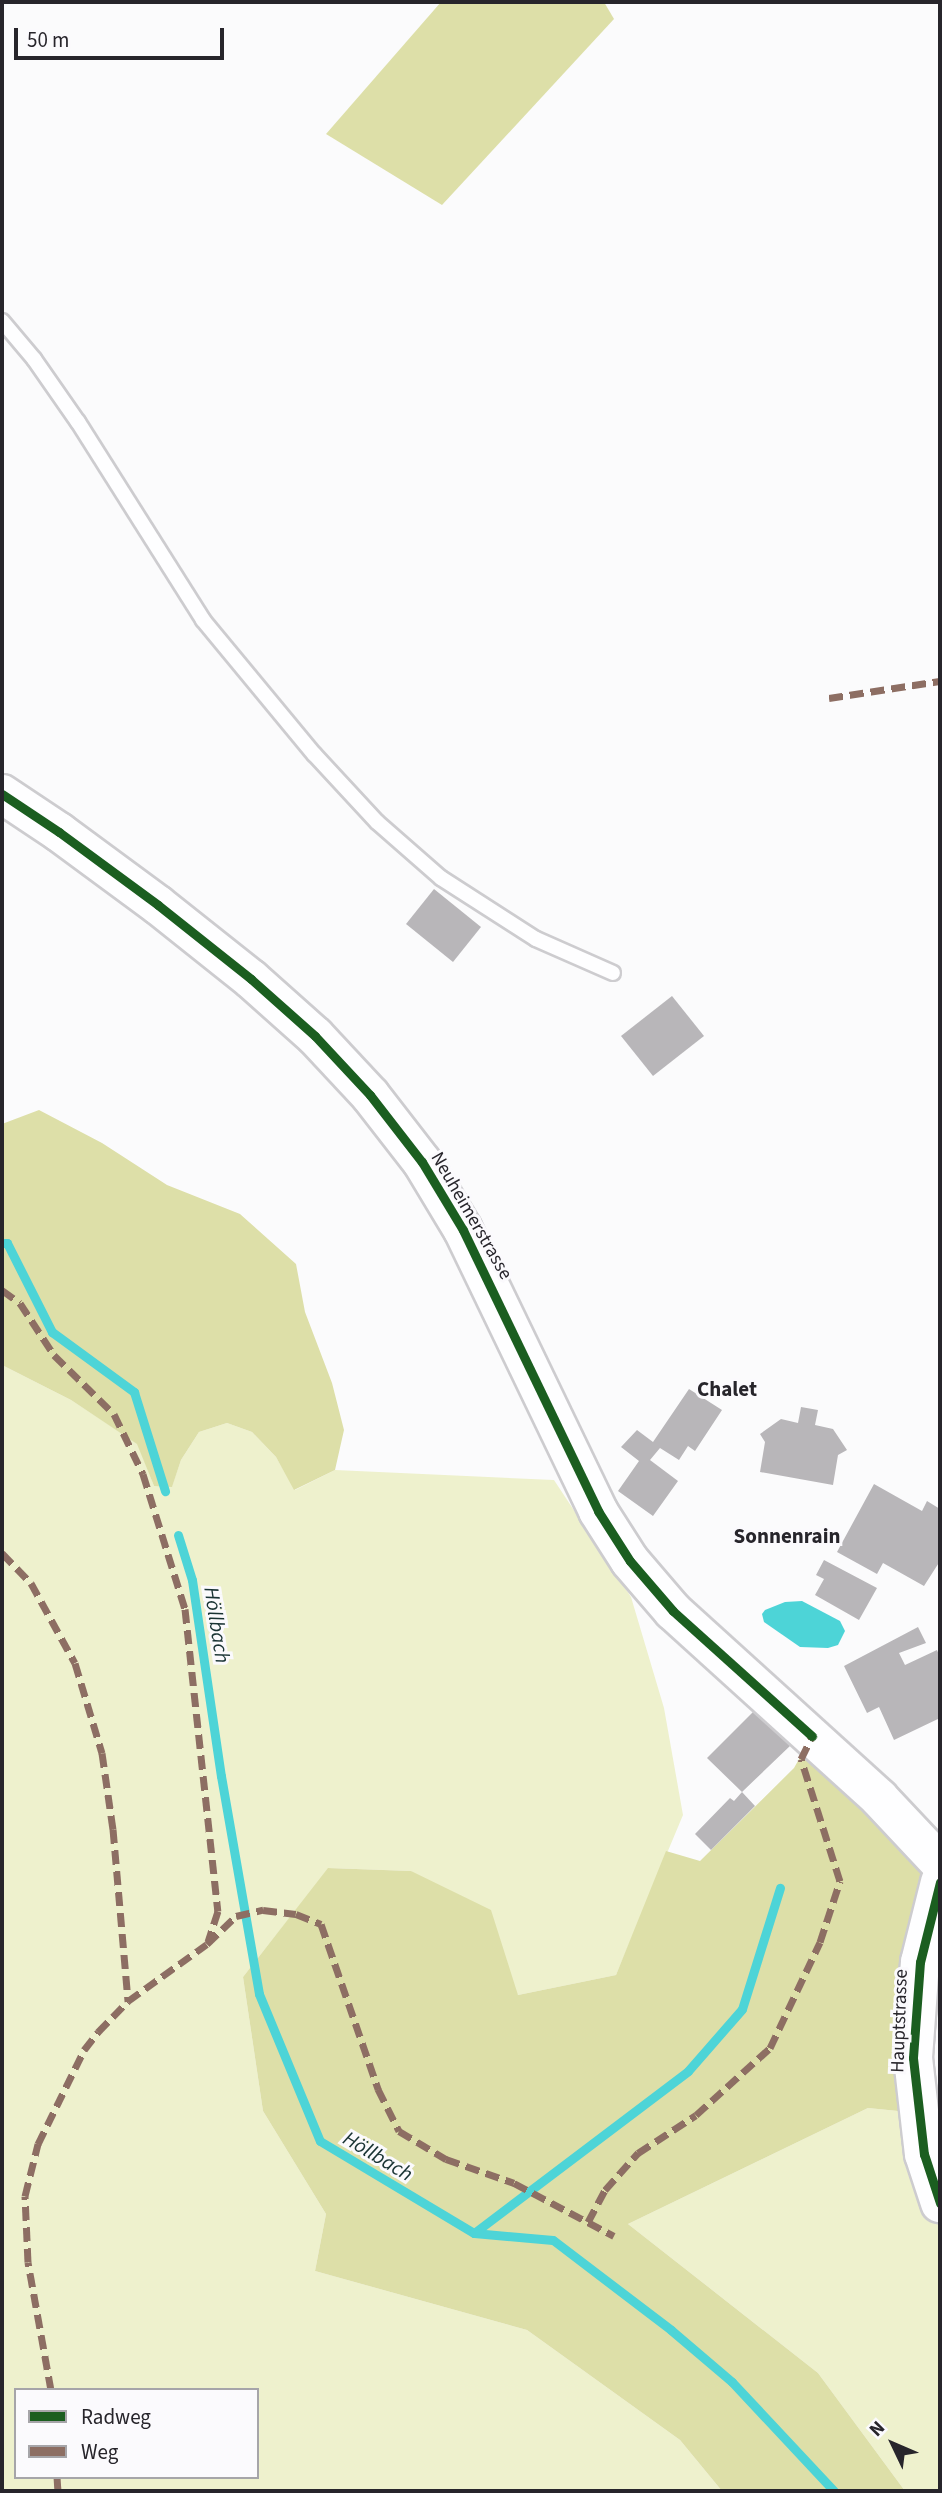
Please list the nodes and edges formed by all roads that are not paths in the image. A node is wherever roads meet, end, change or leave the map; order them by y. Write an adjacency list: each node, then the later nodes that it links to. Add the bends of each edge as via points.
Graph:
1 (2, 321): 3 (lane, via 78,422 202,620 377,822 441,878 536,939)
2 (2, 794): 4 (street, Neuheimerstrasse, via 147,897 251,979 315,1036 369,1094 422,1162 463,1230 598,1511 630,1561 673,1611 869,1789)
3 (613, 974)
4 (940, 1863)
5 (940, 1882): 6 (street, Hauptstrasse, via 920,1962 913,2059 924,2154)
6 (940, 2203)

